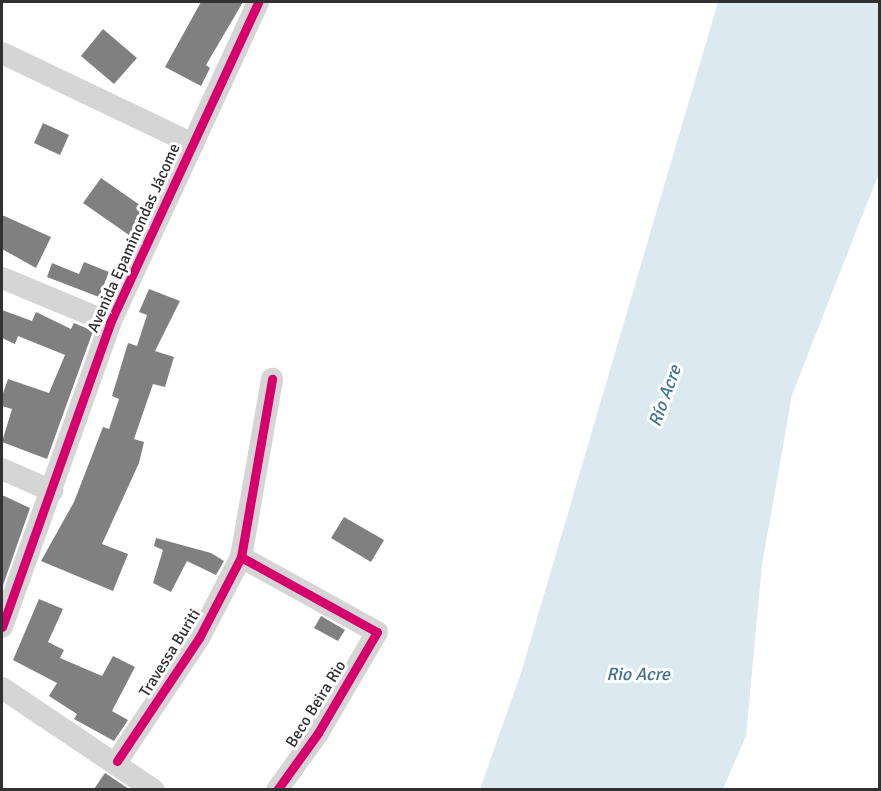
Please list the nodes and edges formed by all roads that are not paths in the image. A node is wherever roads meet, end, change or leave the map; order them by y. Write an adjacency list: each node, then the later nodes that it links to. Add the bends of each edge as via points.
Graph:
1 (258, 2): 3 (street, Avenida Epaminondas Jácome)
2 (2, 53): 3 (street)
3 (193, 144): 5 (street, Avenida Epaminondas Jácome)
4 (2, 278): 5 (street)
5 (110, 323): 8 (street, Avenida Epaminondas Jácome)
6 (272, 379): 9 (street, Travessa Buriti)
7 (2, 469): 8 (street)
8 (52, 490): 10 (street, Avenida Epaminondas Jácome)
9 (241, 557): 12 (street, Travessa Buriti, via 199,638); 14 (street, Beco Beira Rio, via 377,632 318,733)
10 (2, 627)
11 (2, 688): 12 (street)
12 (117, 761): 13 (street)
13 (154, 789)
14 (277, 789)

